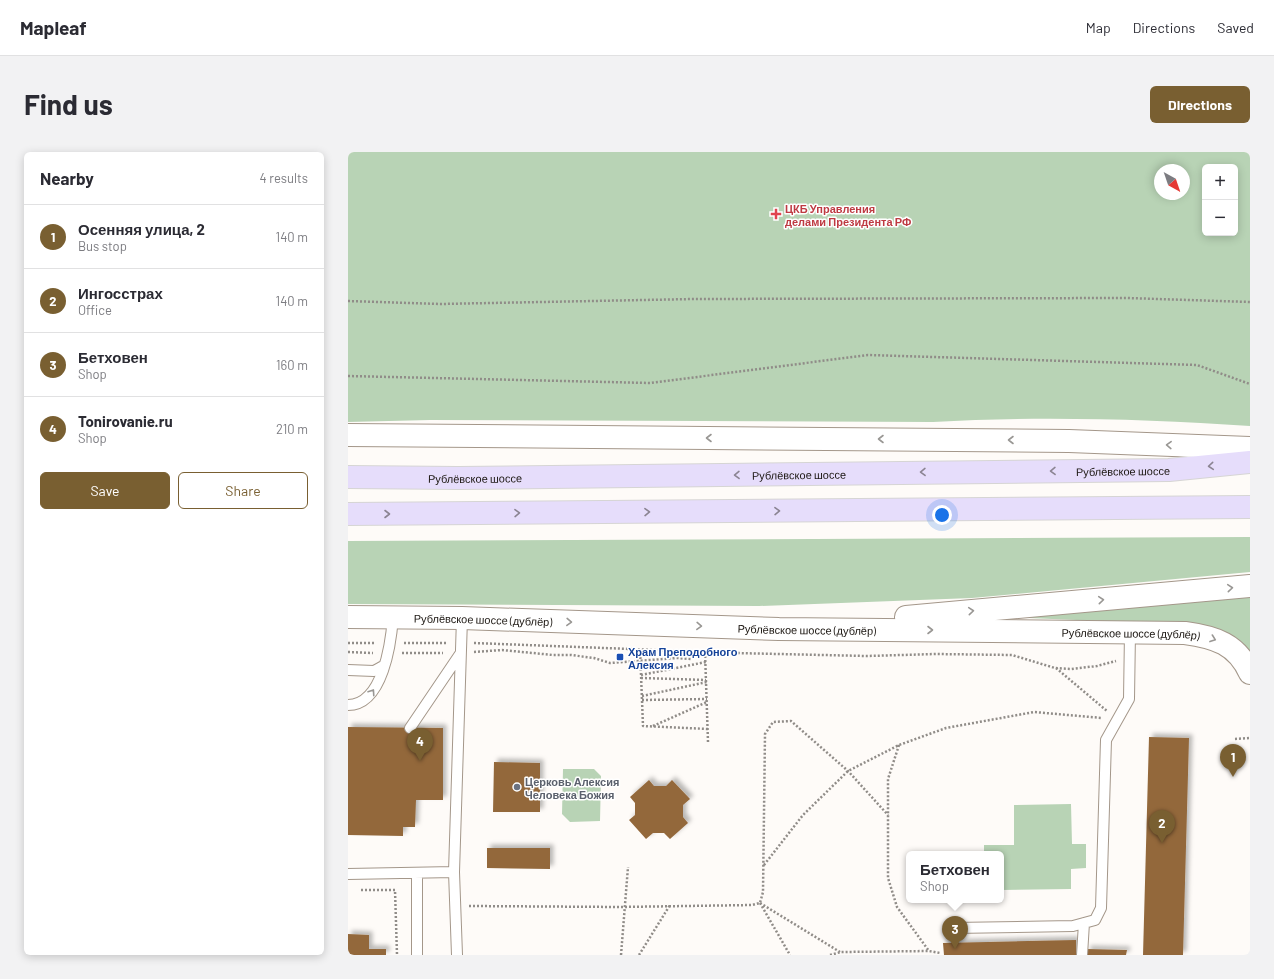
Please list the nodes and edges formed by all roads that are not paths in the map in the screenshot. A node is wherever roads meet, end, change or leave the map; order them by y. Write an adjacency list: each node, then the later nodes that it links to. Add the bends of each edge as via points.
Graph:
1 (348, 435): 2 (main road, one-way to 1, via 1068,441)
2 (1250, 448)
3 (1250, 462): 4 (main road, Рублёвское шоссе, one-way to 4, via 1169,470)
4 (348, 477)
5 (1250, 507): 6 (main road, one-way to 5)
6 (348, 514)
7 (1250, 586): 11 (main road, one-way to 7)
8 (348, 617): 9 (main road, Рублёвское шоссе (дублёр))
9 (393, 617): 10 (main road, Рублёвское шоссе (дублёр)); 14 (lane, via 389,648)
10 (462, 618): 11 (main road, Рублёвское шоссе (дублёр), one-way to 11); 13 (lane)
11 (779, 629): 12 (main road, Рублёвское шоссе (дублёр), one-way to 12)
12 (1130, 632): 16 (main road, Рублёвское шоссе (дублёр), one-way to 16, via 1185,633 1225,643 1238,652); 22 (lane, via 1129,699 1106,740 1101,908 1095,920)
13 (460, 654): 18 (lane); 19 (lane)
14 (383, 666): 15 (lane, via 374,671); 17 (lane, one-way to 14, via 356,705 368,697 377,684)
15 (348, 670)
16 (1250, 673)
17 (348, 705)
18 (410, 728)
19 (454, 872): 20 (lane); 25 (lane)
20 (417, 873): 21 (lane); 24 (lane)
21 (348, 874)
22 (1084, 923): 23 (lane, via 1073,926); 26 (lane)
23 (952, 928)
24 (417, 955)
25 (457, 955)
26 (1082, 955)

